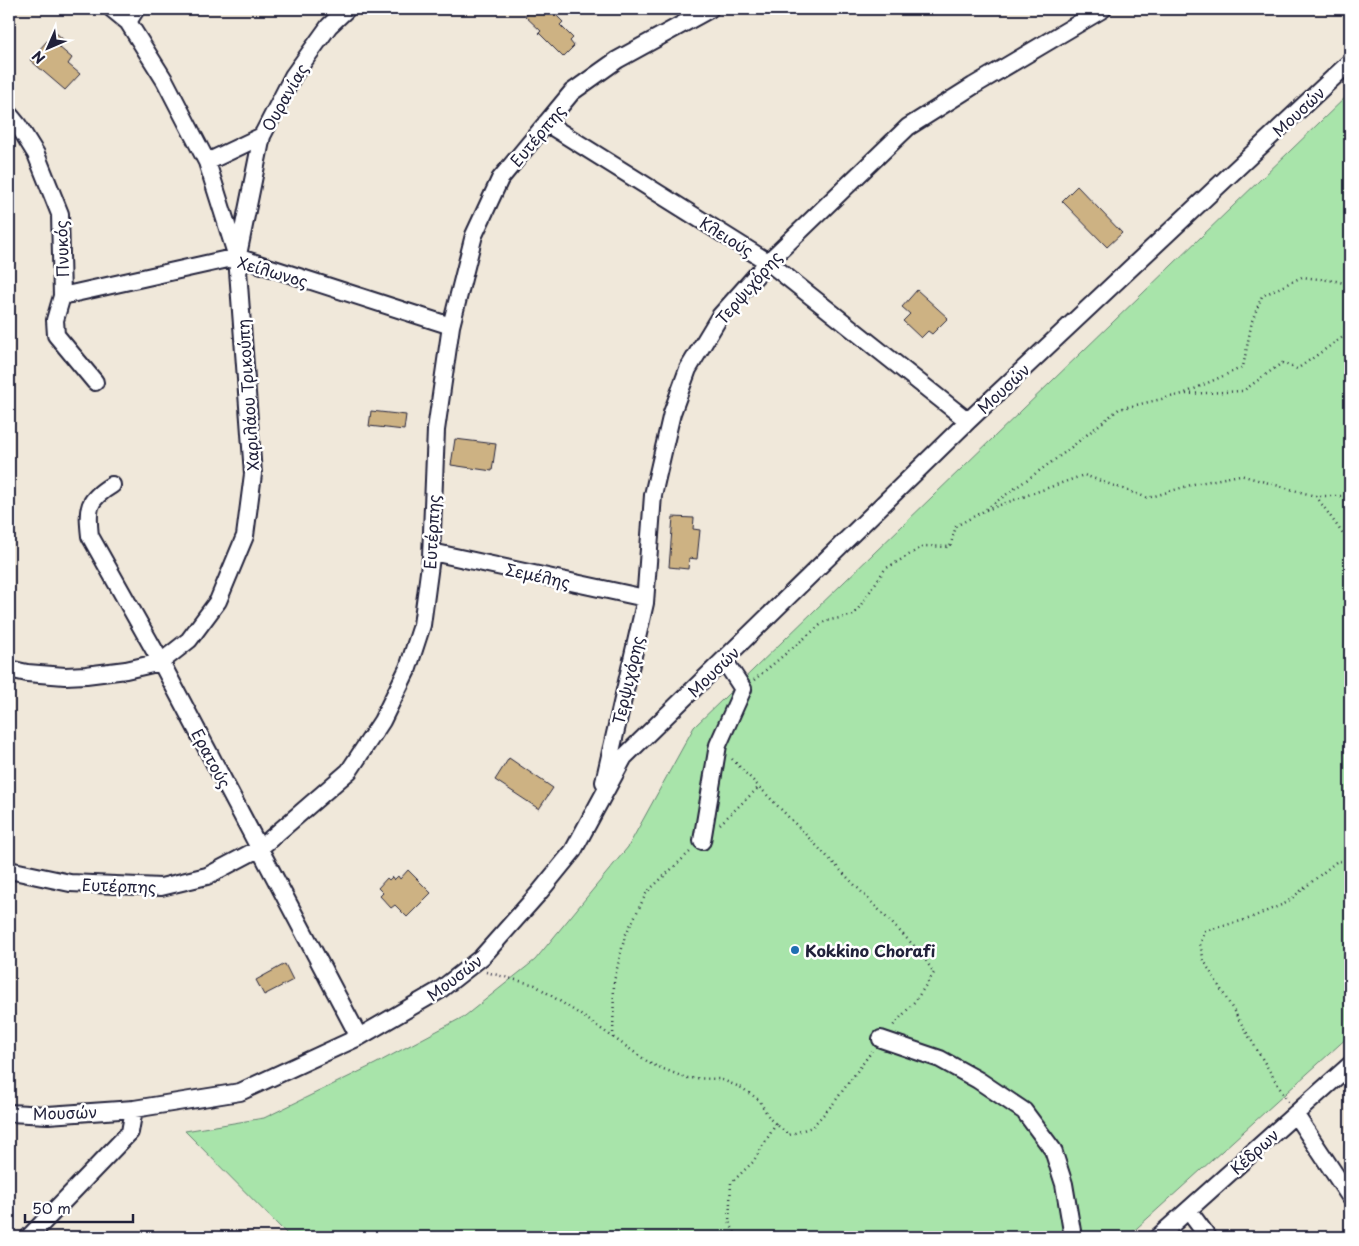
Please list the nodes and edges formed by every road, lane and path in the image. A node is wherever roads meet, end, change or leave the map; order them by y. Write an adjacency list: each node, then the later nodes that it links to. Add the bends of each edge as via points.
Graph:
1 (112, 9): 5 (street, Χαριλάου Τρικούπη)
2 (347, 9): 9 (street, Ουρανίας, via 329,26 293,76)
3 (1103, 9): 12 (street, Τερψιχόρης, via 908,127)
4 (705, 10): 8 (street, Ευτέρπης, via 610,65 572,92)
5 (132, 15): 10 (street, Χαριλάου Τρικούπη)
6 (1350, 62): 19 (street, Μουσών)
7 (9, 114): 14 (street, Πνυκός, via 36,154 60,214)
8 (546, 123): 12 (street, Κλειούς); 15 (street, Ευτέρπης, via 500,179 474,235)
9 (262, 136): 10 (street); 11 (street, Ουρανίας)
10 (207, 162): 11 (street, Χαριλάου Τρικούπη)
11 (237, 258): 14 (street, Χείλωνος); 15 (street, Χείλωνος); 28 (street, Χαριλάου Τρικούπη, via 254,474 245,536 218,601 188,640)
12 (768, 262): 19 (street, Κλειούς); 26 (street, Τερψιχόρης, via 720,316 688,369 675,404 653,495)
13 (1350, 286): 18 (path, via 1336,281 1302,278 1262,296 1252,321 1243,367)
14 (62, 296): 17 (street, Πνυκός, via 55,320 56,335)
15 (451, 326): 25 (street, Ευτέρπης, via 436,430)
16 (1350, 332): 18 (path, via 1297,369 1282,363 1244,391)
17 (95, 382)
18 (1183, 394): 23 (path, via 1119,409)
19 (968, 421): 27 (street, Μουσών)
20 (112, 484): 28 (street, Ερατούς, via 96,494 88,513 90,536)
21 (1315, 496): 22 (path); 23 (path, via 1240,475 1148,498 1084,475); 24 (path)
22 (1350, 496)
23 (982, 512): 30 (path, via 956,526 950,547 924,546 886,569 854,615 824,620)
24 (1350, 544)
25 (432, 552): 26 (street, Σεμέλης); 36 (street, Ευτέρπης, via 422,625 408,668 382,721 349,770)
26 (645, 598): 32 (street, Τερψιχόρης)
27 (724, 660): 30 (street); 32 (street, Μουσών)
28 (161, 662): 29 (street, Χαριλάου Τρικούπη, via 79,675); 36 (street, Ερατούς)
29 (9, 669)
30 (744, 689): 31 (street)
31 (718, 745): 33 (path); 35 (street)
32 (618, 753): 34 (street, Τερψιχόρης)
33 (759, 787): 35 (path); 42 (path, via 921,952 934,973 916,1000)
34 (599, 802): 39 (street, Μουσών, via 573,851 538,894)
35 (702, 841): 41 (path, via 647,892 625,936 614,981)
36 (260, 848): 38 (street, Ευτέρπης, via 207,876 161,887 70,883); 40 (street, Ερατούς)
37 (1350, 859): 46 (path, via 1336,862 1286,903 1205,931 1200,944 1204,961)
38 (9, 870)
39 (469, 967): 40 (street, Μουσών, via 440,990); 41 (path, via 535,985)
40 (359, 1037): 44 (street, Μουσών, via 240,1092)
41 (613, 1038): 47 (path, via 651,1064 686,1078 720,1079 742,1088 759,1100)
42 (880, 1039): 47 (path, via 833,1104 812,1127 788,1135); 52 (street, via 940,1059 1024,1111 1053,1150 1064,1184)
43 (1350, 1065): 46 (street, Κέδρων)
44 (134, 1109): 45 (street, Μουσών, via 48,1115); 50 (street, via 130,1132)
45 (9, 1112)
46 (1295, 1114): 48 (street); 49 (street, Κέδρων)
47 (776, 1124): 51 (path, via 753,1162 731,1183 729,1222)
48 (1350, 1197)
49 (1188, 1210): 53 (street, Κέδρων); 54 (street)
50 (33, 1235)
51 (736, 1237)
52 (1073, 1237)
53 (1158, 1237)
54 (1208, 1237)

